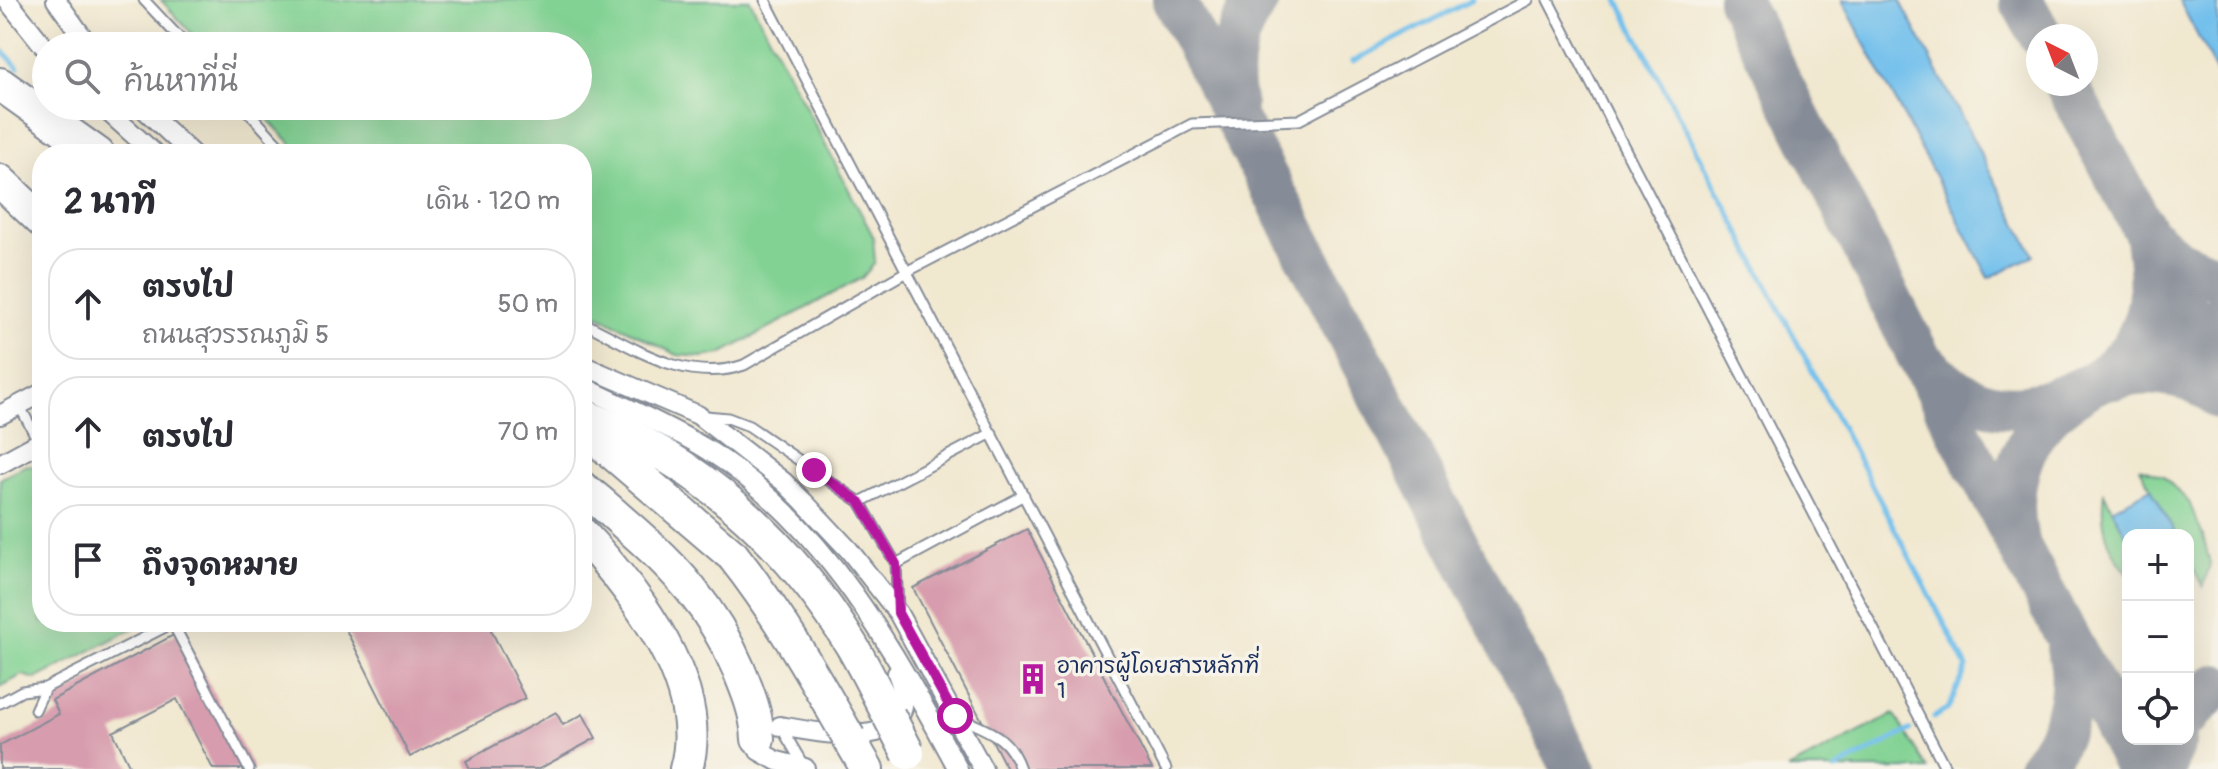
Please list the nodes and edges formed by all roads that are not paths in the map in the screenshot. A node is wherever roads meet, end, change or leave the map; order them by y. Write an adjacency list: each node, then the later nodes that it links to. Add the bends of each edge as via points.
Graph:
1 (7, 0): 7 (street)
2 (56, 0): 8 (street)
3 (144, 0): 9 (lane)
4 (765, 0): 25 (lane)
5 (1528, 0): 25 (lane, via 1299,120 1192,124)
6 (1548, 0): 63 (lane)
7 (32, 32)
8 (79, 32)
9 (174, 32)
10 (0, 84): 11 (highway)
11 (32, 107)
12 (50, 120): 16 (highway)
13 (117, 120): 17 (street)
14 (156, 120): 18 (street)
15 (256, 120): 19 (lane)
16 (84, 144)
17 (144, 144)
18 (181, 144)
19 (278, 144)
20 (0, 180): 21 (highway); 23 (highway)
21 (32, 186)
22 (0, 197): 24 (highway)
23 (32, 211)
24 (32, 215)
25 (906, 272): 26 (lane, via 728,371 688,370); 35 (lane)
26 (592, 327)
27 (592, 369): 32 (street)
28 (592, 391): 45 (street, via 710,451 754,486 836,567)
29 (32, 398): 30 (street)
30 (19, 405): 31 (street); 34 (lane)
31 (0, 415)
32 (698, 415): 41 (lane, via 749,426); 44 (street, via 784,482 849,550)
33 (592, 419): 58 (highway, bridge, via 674,459 759,529 808,584 851,645)
34 (32, 428)
35 (992, 433): 39 (lane); 41 (lane)
36 (592, 436): 57 (highway, bridge, via 733,556 792,638)
37 (32, 448): 38 (street)
38 (0, 464)
39 (1024, 495): 43 (lane); 62 (lane)
40 (592, 497): 53 (highway, via 673,568 705,605 744,681)
41 (860, 502): 43 (lane)
42 (592, 545): 55 (highway, via 649,619 672,664 688,708 691,751)
43 (896, 564): 44 (lane)
44 (898, 613): 51 (street)
45 (878, 626): 52 (street, via 903,688 901,715 880,732); 59 (street)
46 (154, 632): 48 (lane)
47 (178, 632): 54 (lane)
48 (45, 688): 49 (lane, via 22,691); 50 (lane)
49 (0, 703)
50 (35, 710)
51 (955, 716): 60 (street); 61 (lane, via 998,735 1012,747)
52 (817, 732): 53 (street); 57 (street)
53 (763, 747): 56 (lane); 56 (street, via 777,761)
54 (249, 769)
55 (686, 769)
56 (805, 769)
57 (865, 769)
58 (917, 769)
59 (958, 769)
60 (983, 769)
61 (1020, 769)
62 (1166, 769)
63 (1946, 769)

